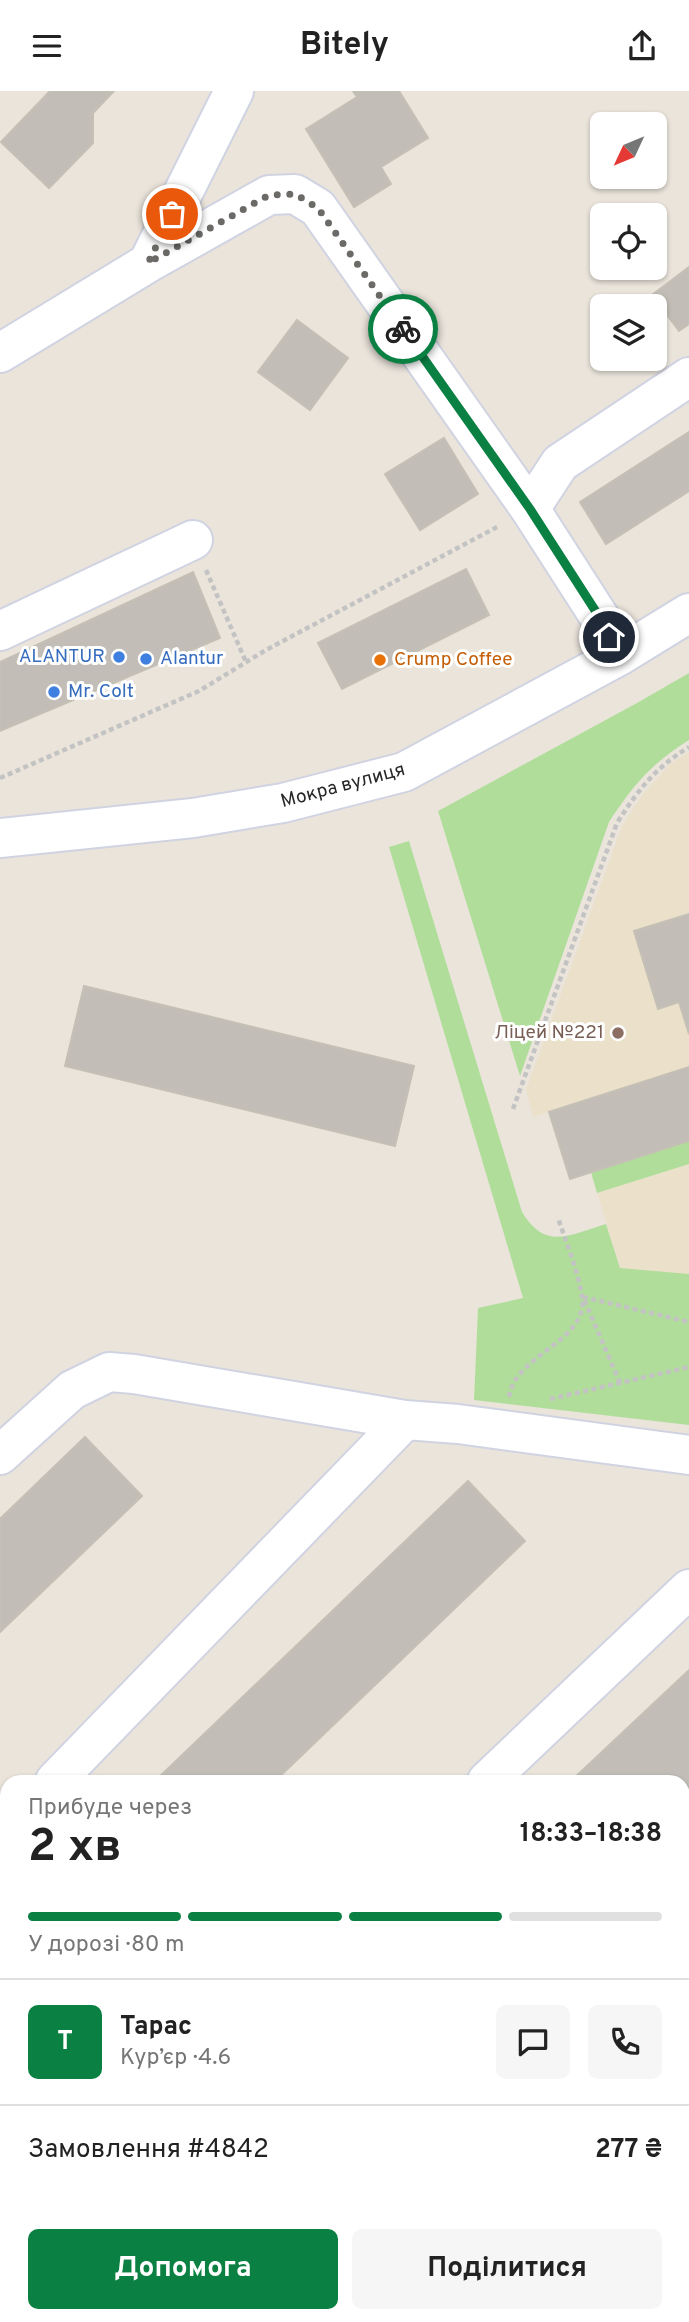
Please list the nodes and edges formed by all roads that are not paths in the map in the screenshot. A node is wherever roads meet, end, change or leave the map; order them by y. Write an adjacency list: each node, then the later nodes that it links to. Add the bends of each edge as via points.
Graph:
1 (234, 91): 2 (street)
2 (148, 263): 3 (street); 5 (street, via 269,195 295,194 318,208)
3 (0, 353)
4 (689, 377): 5 (street, via 560,463)
5 (530, 509): 9 (street)
6 (193, 540): 8 (street)
7 (689, 613): 9 (street, Мокра вулиця)
8 (0, 631)
9 (619, 656): 10 (street, Мокра вулиця, via 404,772 283,803 193,818)
10 (0, 838)
11 (405, 1420): 12 (street, via 109,1372 72,1390); 13 (street); 15 (street)
12 (0, 1455)
13 (689, 1455)
14 (689, 1589): 16 (street)
15 (61, 1775)
16 (493, 1775)

